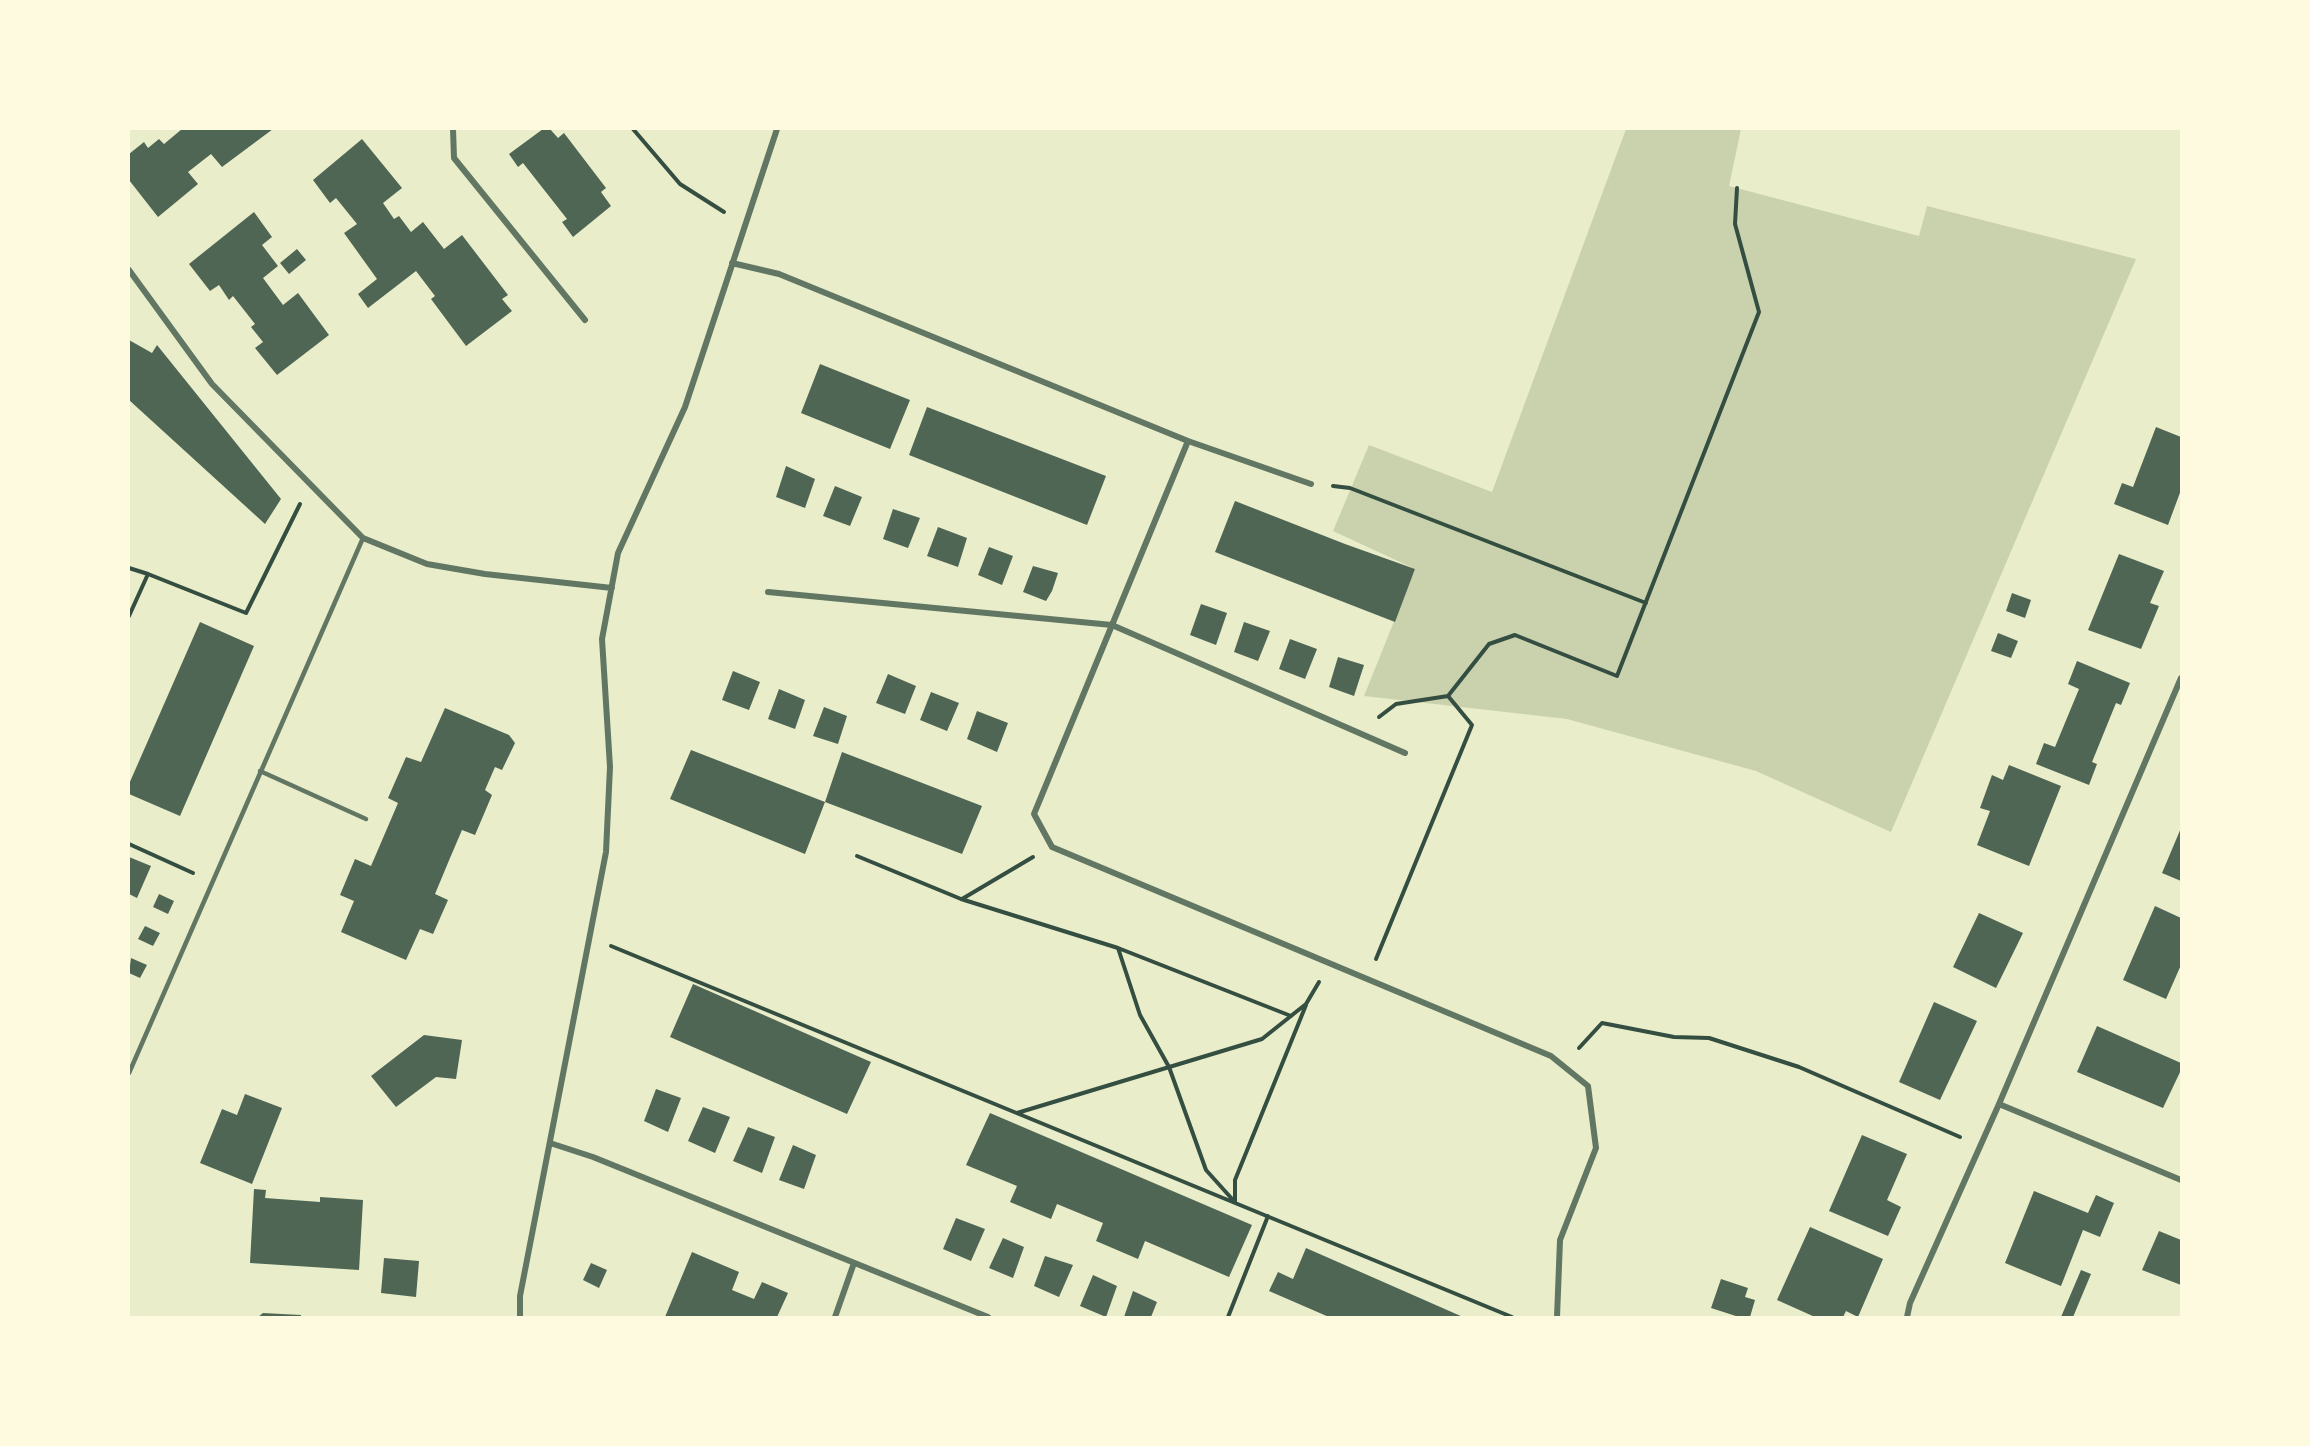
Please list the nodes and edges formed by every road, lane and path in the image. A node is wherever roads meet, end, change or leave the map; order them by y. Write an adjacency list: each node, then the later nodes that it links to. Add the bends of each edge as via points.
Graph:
1 (453, 129): 8 (street, via 454,158)
2 (633, 129): 5 (path, via 680,184)
3 (777, 129): 6 (street)
4 (1737, 188): 17 (path, via 1735,224 1759,312)
5 (727, 213)
6 (732, 263): 9 (street, via 779,274); 15 (street, via 685,407 618,553)
7 (129, 270): 10 (street, via 212,384)
8 (585, 320)
9 (1188, 441): 11 (street); 19 (street)
10 (309, 484): 12 (street); 14 (path, via 246,614)
11 (1311, 484): 17 (path, via 1350,488)
12 (363, 538): 15 (street, via 427,564); 24 (lane)
13 (129, 568): 14 (path)
14 (148, 574): 18 (path)
15 (612, 588): 31 (street, via 602,639 610,767 606,852)
16 (768, 592): 19 (street)
17 (1646, 603): 21 (path, via 1617,676 1515,635 1489,644)
18 (129, 616)
19 (1112, 625): 22 (street); 27 (street, via 1034,814)
20 (2181, 678): 40 (street)
21 (1448, 696): 22 (path, via 1396,704); 34 (path, via 1472,725)
22 (1359, 732): 23 (street)
23 (1405, 753)
24 (260, 771): 25 (lane); 39 (lane)
25 (366, 819)
26 (129, 844): 29 (path, via 194,872)
27 (1052, 847): 30 (path); 33 (street)
28 (856, 856): 30 (path)
29 (189, 883)
30 (961, 899): 32 (path)
31 (591, 938): 41 (path); 42 (street)
32 (1118, 948): 36 (path); 38 (path, via 1140,1015)
33 (1330, 963): 34 (street); 35 (path)
34 (1367, 979): 37 (street, via 1551,1056)
35 (1306, 1004): 36 (path); 45 (path, via 1235,1180)
36 (1291, 1016): 38 (path, via 1262,1039)
37 (1563, 1066): 43 (path, via 1602,1023 1674,1037 1709,1038 1799,1067); 53 (street, via 1588,1086 1596,1148 1560,1240)
38 (1168, 1067): 41 (path); 45 (path, via 1206,1170)
39 (129, 1073)
40 (1999, 1104): 43 (street); 44 (street)
41 (1016, 1113): 45 (path)
42 (550, 1143): 47 (street); 48 (street)
43 (1980, 1146): 54 (street)
44 (2181, 1180)
45 (1235, 1203): 46 (path)
46 (1268, 1216): 51 (path); 52 (path)
47 (854, 1263): 49 (street); 50 (street)
48 (519, 1317)
49 (836, 1317)
50 (988, 1317)
51 (1228, 1317)
52 (1512, 1317)
53 (1557, 1317)
54 (1907, 1317)

